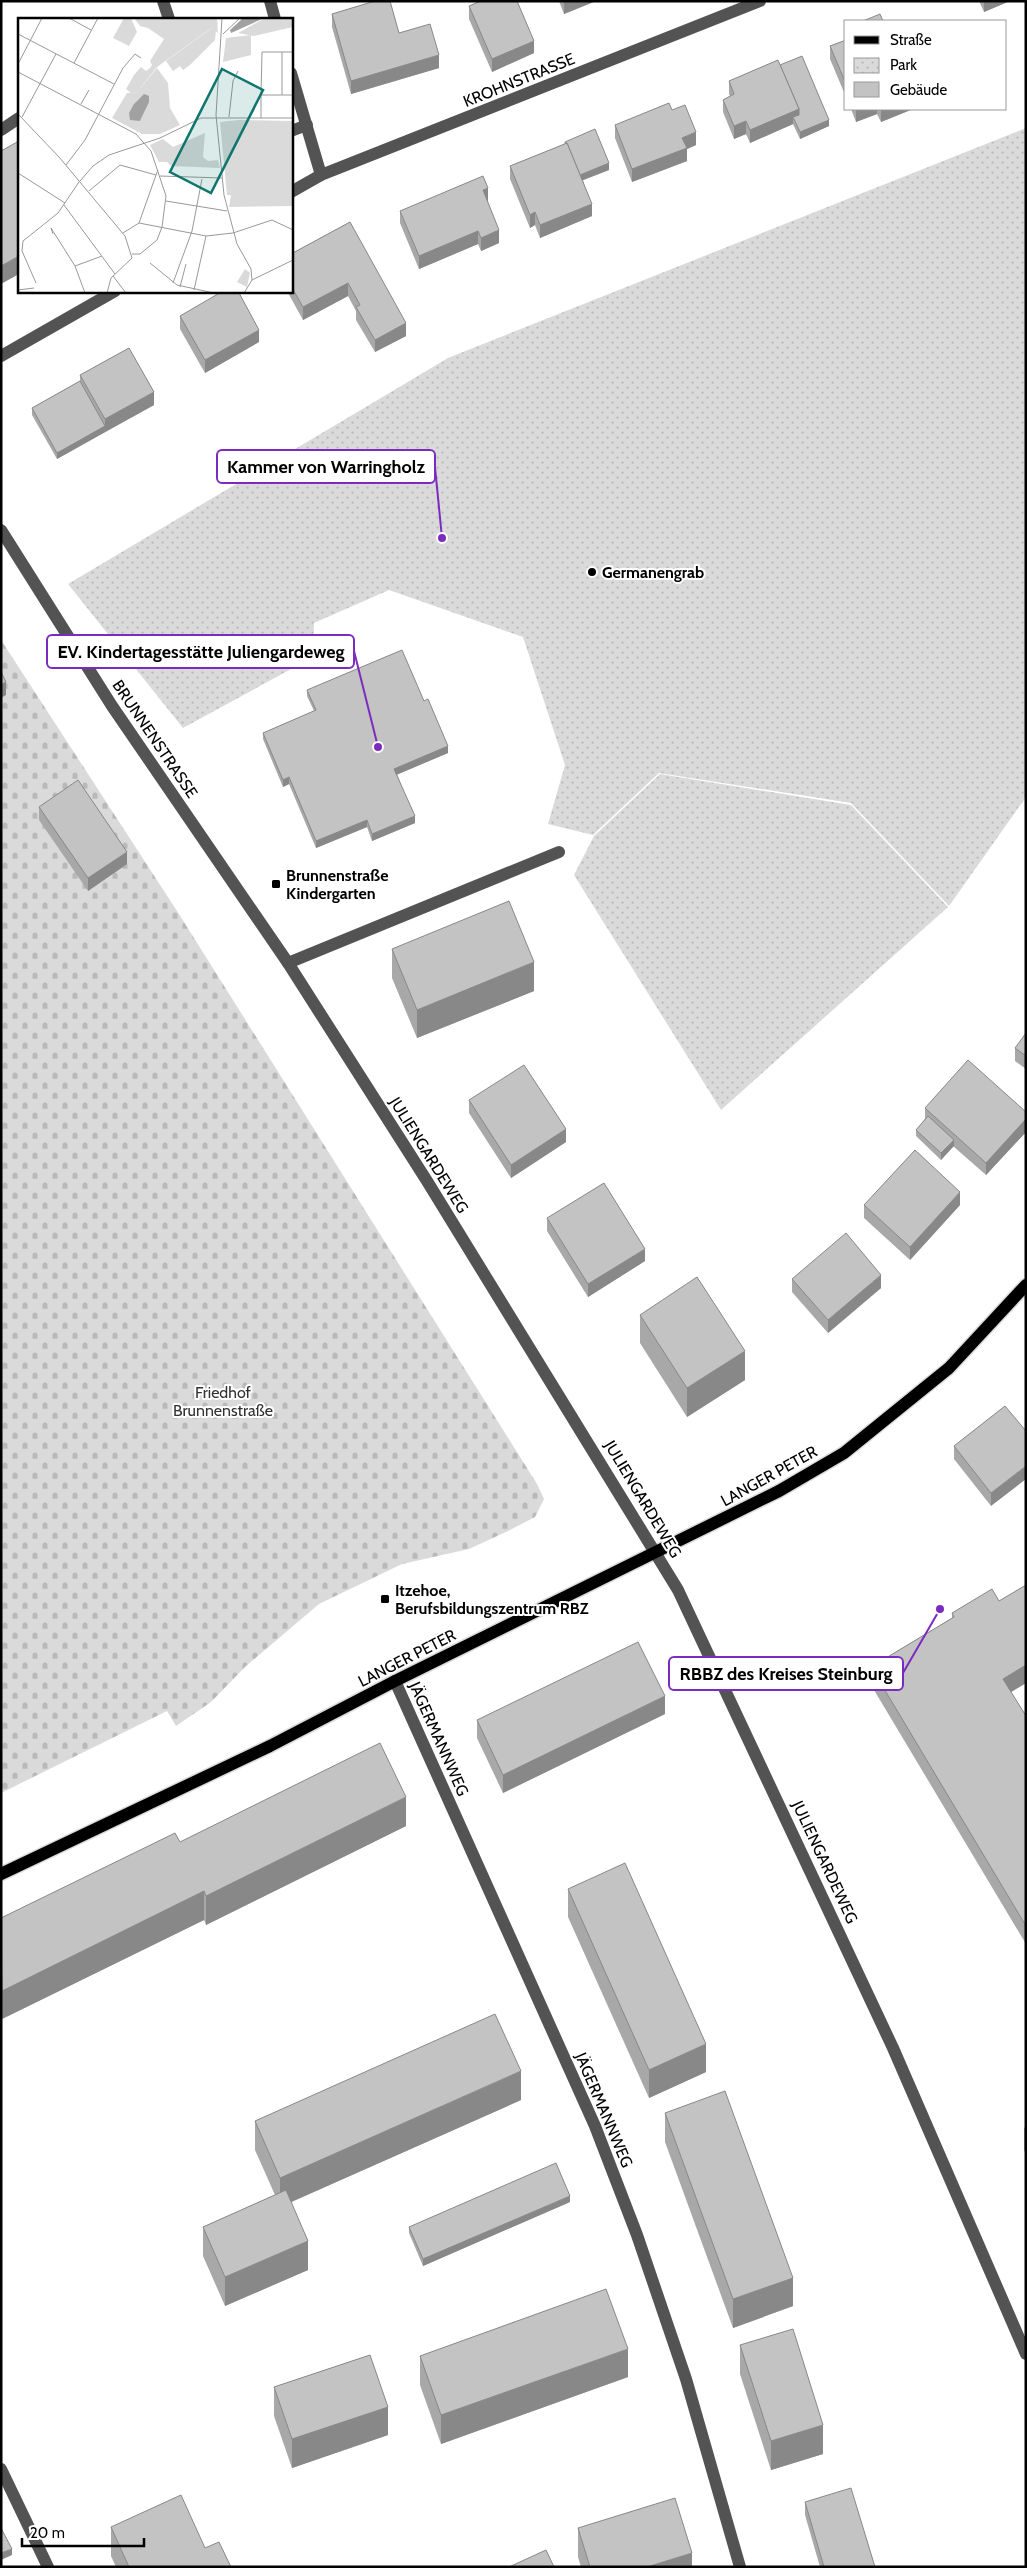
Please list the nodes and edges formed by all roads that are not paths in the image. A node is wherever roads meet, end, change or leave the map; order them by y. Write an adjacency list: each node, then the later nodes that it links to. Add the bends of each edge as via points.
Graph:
1 (163, 1): 4 (street)
2 (270, 1): 5 (street)
3 (760, 1): 11 (street, KROHNSTRASSE)
4 (169, 18)
5 (275, 18)
6 (292, 76): 8 (street)
7 (18, 118): 9 (street)
8 (307, 125): 10 (street); 11 (street)
9 (3, 126)
10 (292, 131)
11 (321, 175): 12 (street, KROHNSTRASSE)
12 (292, 191)
13 (113, 292): 14 (street)
14 (1, 356)
15 (1, 530): 17 (street, BRUNNENSTRASSE, via 112,706)
16 (558, 852): 17 (street)
17 (288, 963): 19 (street, JULIENGARDEWEG, via 438,1198)
18 (1026, 1285): 19 (main road, LANGER PETER, via 949,1368 844,1453 778,1491)
19 (656, 1553): 20 (main road, LANGER PETER); 22 (street, JULIENGARDEWEG, via 687,1608 894,2048)
20 (395, 1682): 21 (main road, LANGER PETER, via 270,1746); 25 (street, JÄGERMANNWEG, via 595,2126 637,2235 686,2379)
21 (1, 1874)
22 (1026, 2354)
23 (1, 2469): 24 (street)
24 (48, 2567)
25 (740, 2567)

